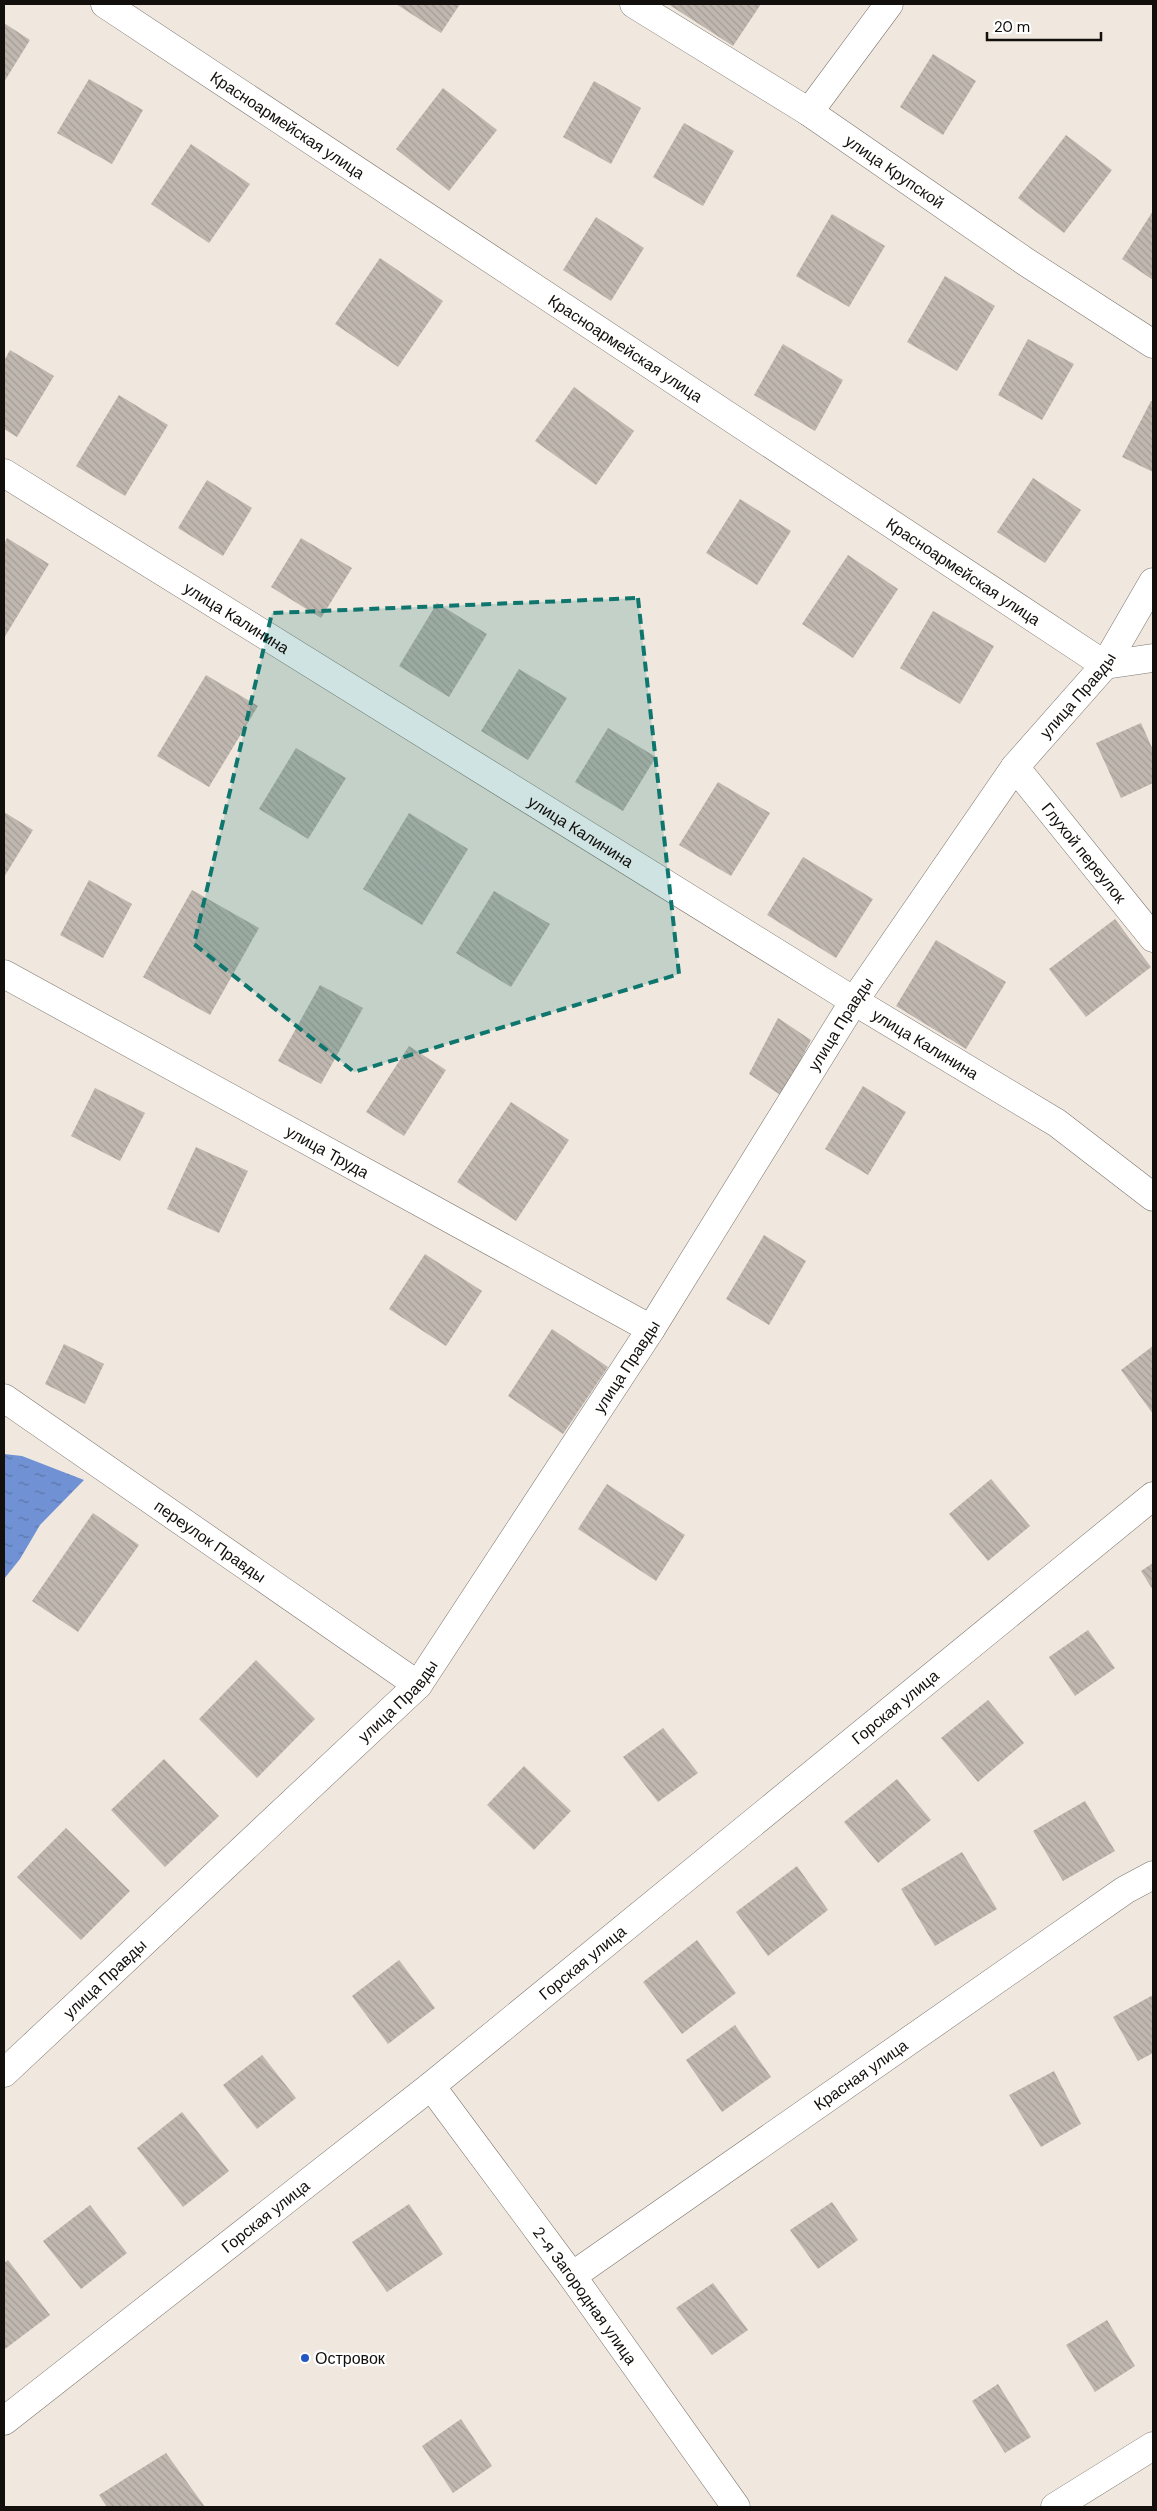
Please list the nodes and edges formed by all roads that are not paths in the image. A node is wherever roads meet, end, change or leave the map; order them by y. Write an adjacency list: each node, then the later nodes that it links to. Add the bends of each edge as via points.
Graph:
1 (105, 4): 9 (street, Красноармейская улица)
2 (634, 4): 4 (street, улица Крупской)
3 (889, 4): 4 (street)
4 (809, 112): 5 (street, улица Крупской, via 1026,262)
5 (1153, 344)
6 (4, 473): 13 (street, улица Калинина)
7 (1153, 582): 9 (street, улица Правды)
8 (1153, 658): 9 (street)
9 (1105, 665): 10 (street, улица Правды)
10 (1014, 767): 11 (street, Глухой переулок); 13 (street, улица Правды)
11 (1153, 938)
12 (4, 974): 15 (street, улица Труда)
13 (854, 1001): 14 (street, улица Калинина, via 1057,1123); 15 (street, улица Правды)
14 (1153, 1197)
15 (651, 1328): 18 (street, улица Правды)
16 (4, 1398): 18 (street, переулок Правды)
17 (1153, 1496): 21 (street, Горская улица)
18 (418, 1685): 20 (street, улица Правды)
19 (1153, 1875): 22 (street, Красная улица, via 1125,1890)
20 (5, 2068)
21 (431, 2086): 22 (street, 2-я Загородная улица); 23 (street, Горская улица)
22 (572, 2276): 25 (street, 2-я Загородная улица)
23 (4, 2421)
24 (1153, 2446): 26 (street)
25 (736, 2507)
26 (1055, 2507)

